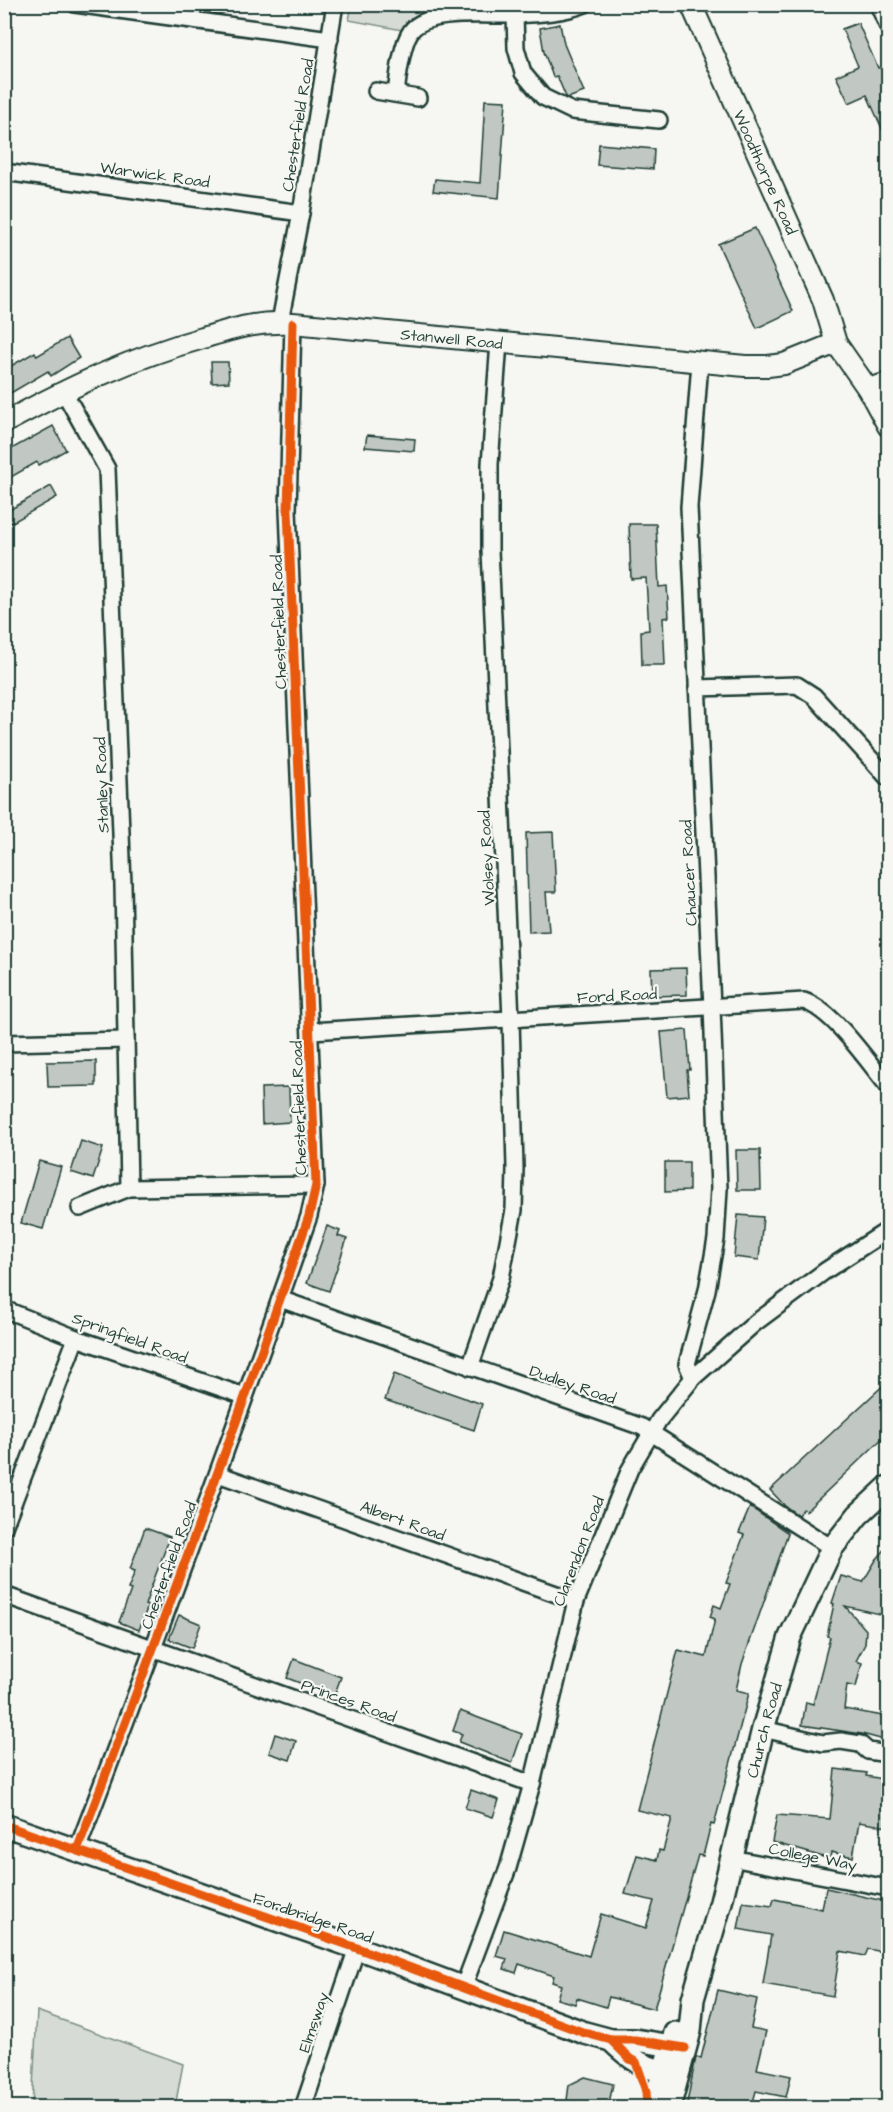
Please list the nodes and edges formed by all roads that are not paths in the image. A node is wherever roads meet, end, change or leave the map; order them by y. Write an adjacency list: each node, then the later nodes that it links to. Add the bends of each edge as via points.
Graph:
1 (75, 4): 8 (street)
2 (335, 4): 8 (street, Chesterfield Road)
3 (585, 4): 6 (street, via 571,10)
4 (691, 4): 17 (street, Woodthorpe Road, via 823,300)
5 (878, 4): 7 (street)
6 (515, 15): 10 (street, via 447,15 411,31 401,57); 12 (street, via 516,48 523,73 543,97 572,111)
7 (888, 27)
8 (330, 39): 14 (street, Chesterfield Road)
9 (376, 91): 10 (street)
10 (396, 94): 11 (street)
11 (418, 98)
12 (659, 120)
13 (4, 172): 14 (street, Warwick Road)
14 (301, 213): 15 (street, Chesterfield Road)
15 (287, 323): 16 (street, Stanwell Road); 21 (street, Stanwell Road, via 256,323 177,345); 28 (street, Chesterfield Road, via 288,510)
16 (499, 342): 18 (street, Stanwell Road); 27 (street, Wolsey Road, via 490,464 490,550)
17 (836, 343): 18 (street, Stanwell Road, via 784,364); 20 (street)
18 (700, 362): 24 (street, Chaucer Road, via 689,507)
19 (888, 383): 20 (street)
20 (868, 389): 23 (street)
21 (64, 392): 22 (street, Stanwell Road); 29 (street, Stanley Road, via 107,469)
22 (6, 420)
23 (888, 426)
24 (697, 688): 25 (street, via 797,685 814,696); 26 (street, Chaucer Road)
25 (888, 778)
26 (712, 1007): 27 (street, Ford Road); 31 (street, Ford Road, via 804,1001 816,1005); 40 (street, Chaucer Road, via 716,1239 687,1364)
27 (511, 1019): 28 (street, Ford Road); 39 (street, Wolsey Road, via 514,1210 501,1278)
28 (310, 1031): 32 (street, Chesterfield Road)
29 (126, 1040): 30 (street); 33 (street, Stanley Road)
30 (4, 1043)
31 (888, 1086)
32 (316, 1185): 33 (street); 36 (street, Chesterfield Road)
33 (129, 1188): 34 (street)
34 (80, 1208)
35 (888, 1230): 40 (street, Clarendon Road, via 763,1317)
36 (280, 1299): 39 (street, Dudley Road); 41 (street, Chesterfield Road)
37 (4, 1309): 38 (street, Springfield Road)
38 (76, 1338): 41 (street, Springfield Road); 45 (street)
39 (470, 1367): 42 (street, Dudley Road)
40 (693, 1378): 42 (street, Clarendon Road)
41 (244, 1396): 43 (street, Chesterfield Road)
42 (651, 1432): 46 (street, Dudley Road); 48 (street, Clarendon Road, via 630,1469)
43 (218, 1474): 48 (street, Albert Road); 49 (street, Chesterfield Road)
44 (888, 1487): 46 (main road, Church Road, via 858,1515)
45 (4, 1527)
46 (832, 1548): 50 (main road, Church Road, via 789,1637)
47 (4, 1595): 49 (street, Princes Road)
48 (576, 1601): 52 (street, Clarendon Road)
49 (154, 1649): 52 (street, Princes Road); 54 (street, Chesterfield Road)
50 (763, 1729): 51 (street, via 823,1743 860,1744 868,1751); 55 (main road, Church Road)
51 (888, 1754)
52 (531, 1784): 58 (street, Clarendon Road, via 508,1868)
53 (4, 1825): 54 (main road, Fordbridge Road)
54 (77, 1850): 57 (main road, Fordbridge Road)
55 (731, 1858): 56 (street, College Way); 60 (main road, Church Road, via 693,1999 680,2018)
56 (888, 1888)
57 (357, 1948): 58 (main road, Fordbridge Road); 63 (street, Elmsway)
58 (463, 1988): 59 (main road, Fordbridge Road)
59 (610, 2040): 60 (main road, Fordbridge Road); 61 (main road, Fordbridge Road)
60 (678, 2046): 62 (main road, Church Road)
61 (636, 2062): 62 (main road, Fordbridge Road); 64 (main road)
62 (671, 2072): 65 (main road, Church Road); 66 (main road, Church Road)
63 (303, 2108)
64 (647, 2108)
65 (653, 2108)
66 (669, 2108)

